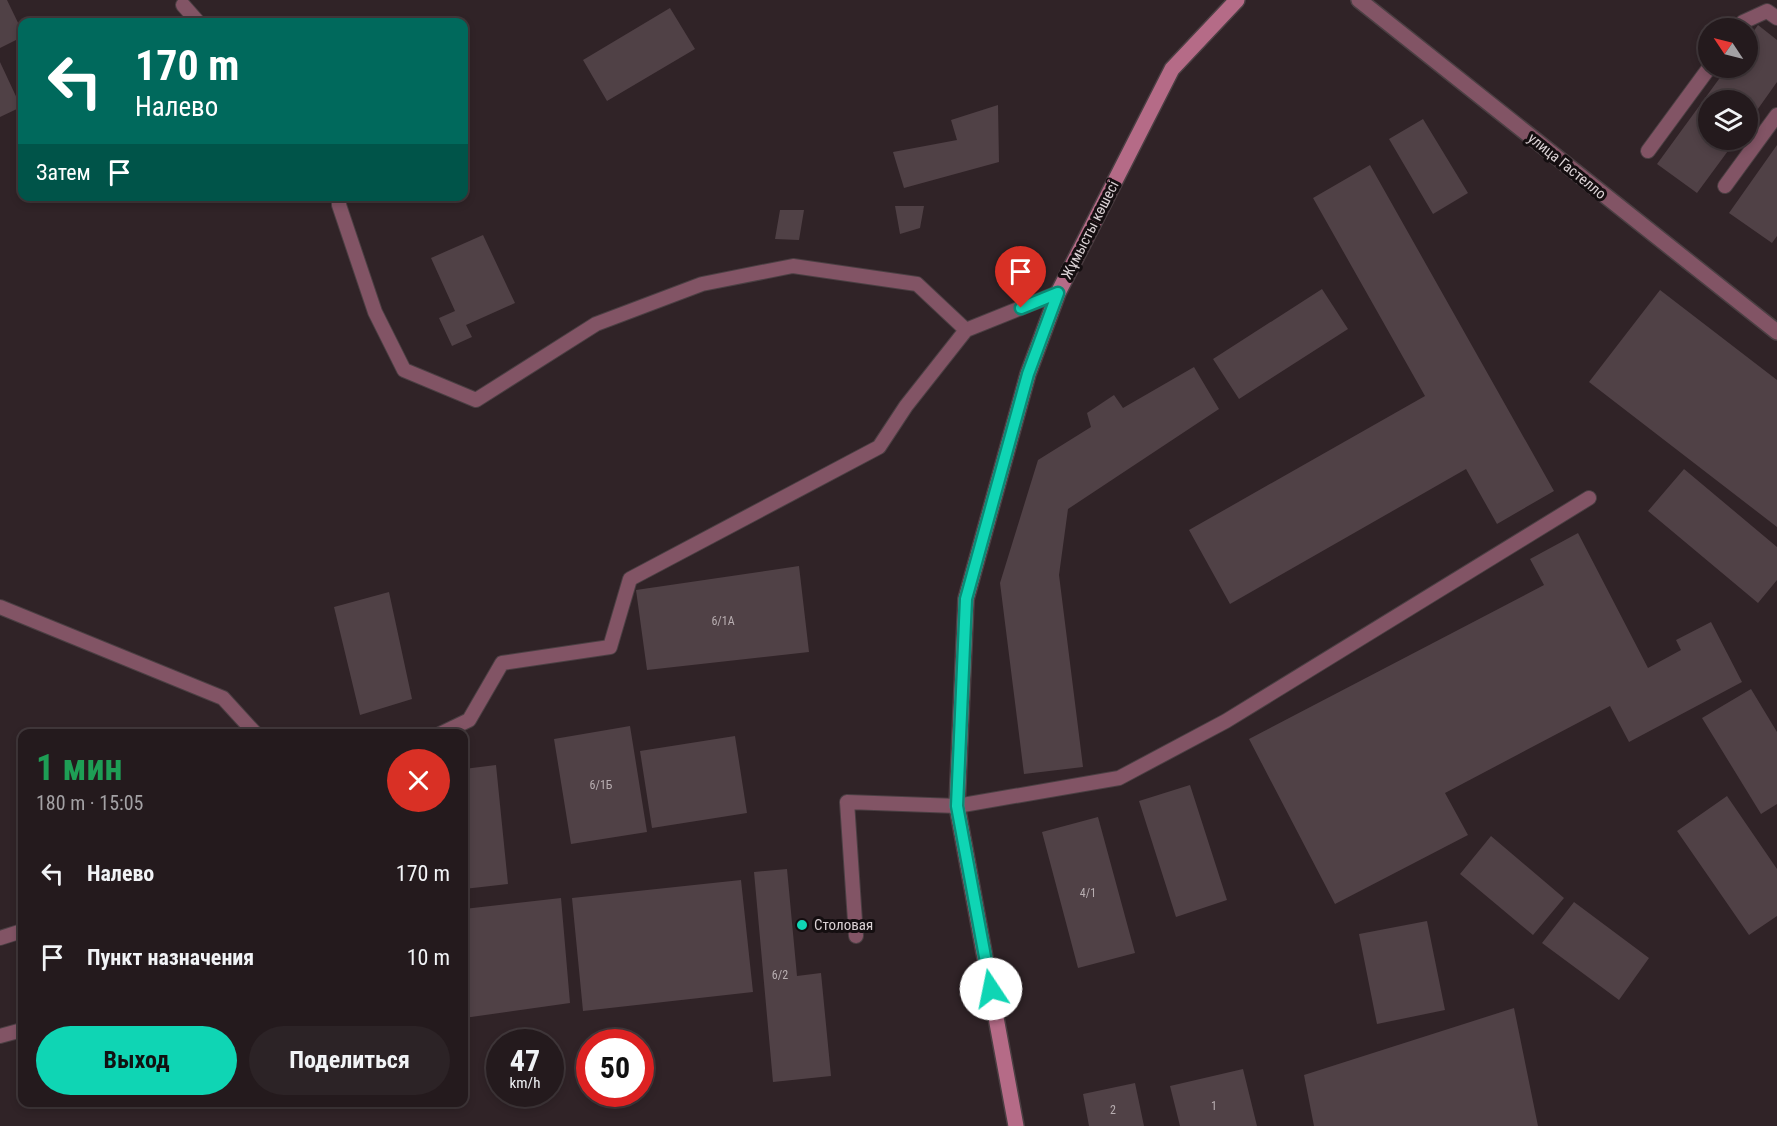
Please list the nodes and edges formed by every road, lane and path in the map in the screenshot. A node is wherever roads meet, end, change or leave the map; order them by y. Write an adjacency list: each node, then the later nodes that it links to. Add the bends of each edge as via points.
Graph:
1 (1237, 0): 12 (main road, Жұмысты көшесі, via 1172,69)
2 (1359, 0): 14 (street, улица Гастелло)
3 (183, 5): 4 (lane)
4 (194, 18)
5 (1752, 18): 6 (lane, via 1767,11)
6 (1777, 18)
7 (1702, 78): 9 (lane)
8 (1777, 115): 10 (lane)
9 (1648, 151)
10 (1725, 186)
11 (339, 201): 13 (lane, via 375,312 404,370 476,400 596,324 702,284 793,266 917,284)
12 (1058, 293): 13 (lane); 19 (main road, Жұмысты көшесі, via 1028,374 966,599)
13 (966, 330): 18 (lane, via 879,447 630,579 610,647 502,663 469,720)
14 (1777, 332)
15 (1589, 498): 19 (lane, via 1226,721 1119,778)
16 (0, 607): 17 (lane, via 223,698)
17 (251, 729)
18 (451, 729)
19 (957, 806): 21 (lane, via 847,802); 25 (main road, Жұмысты көшесі)
20 (18, 932): 22 (lane)
21 (856, 936)
22 (0, 938)
23 (18, 1031): 24 (lane)
24 (0, 1036)
25 (1016, 1126)

